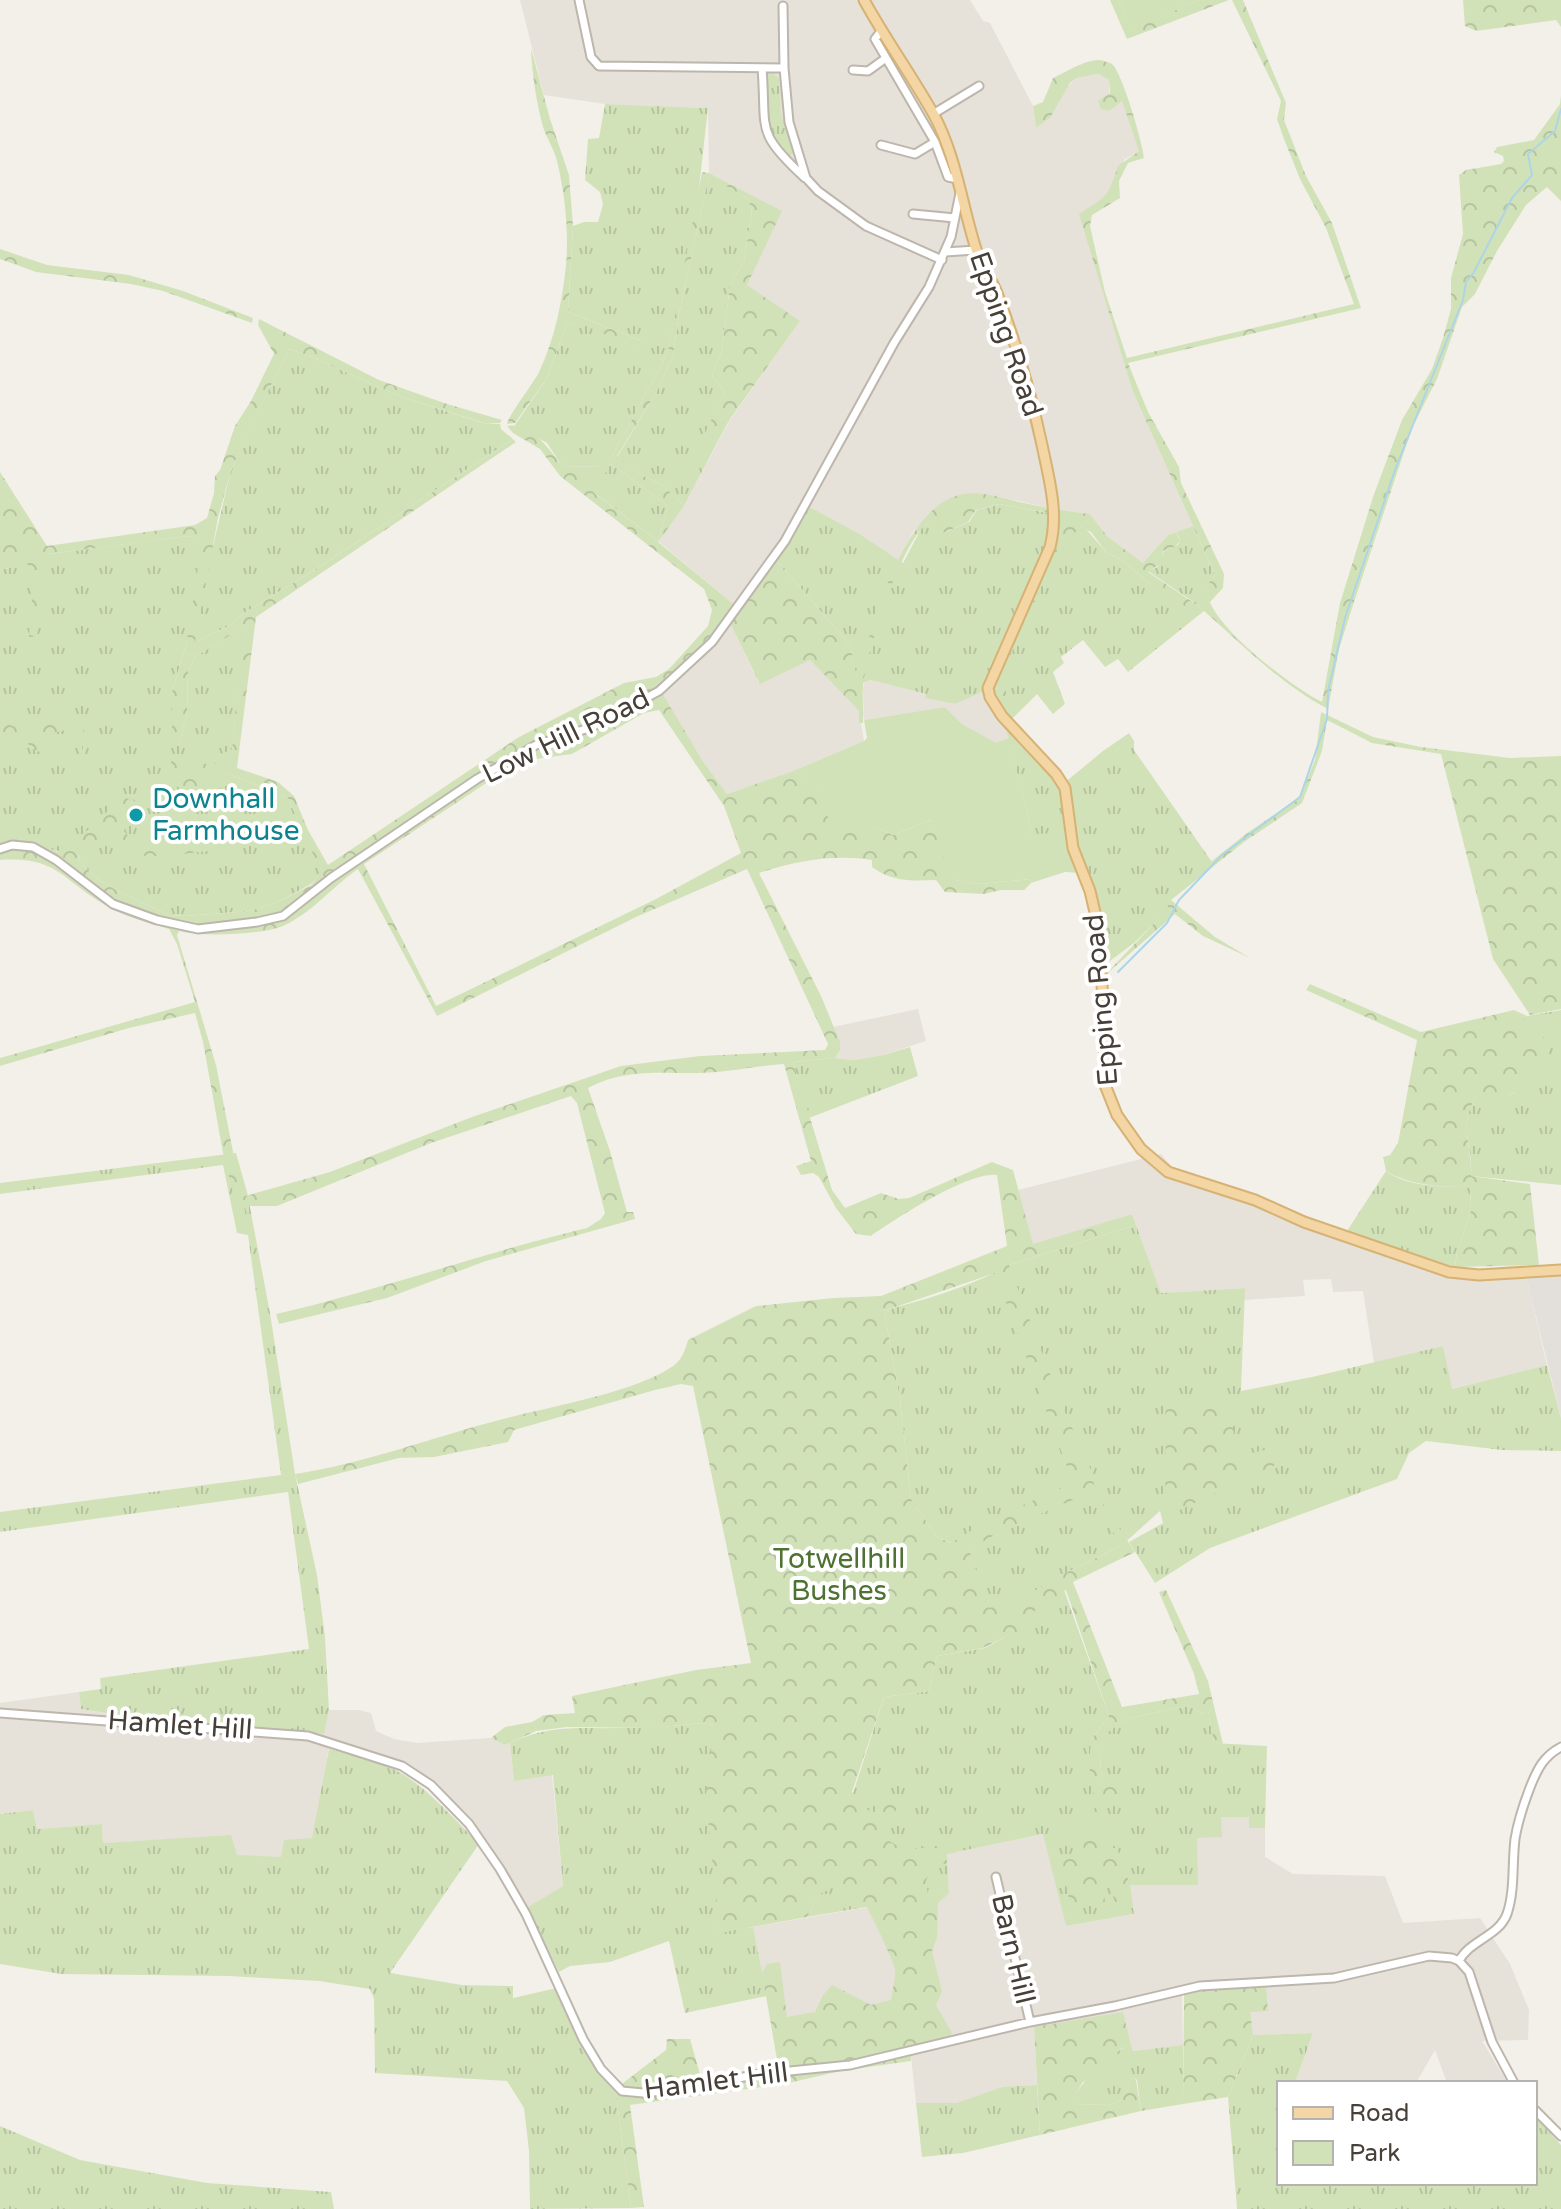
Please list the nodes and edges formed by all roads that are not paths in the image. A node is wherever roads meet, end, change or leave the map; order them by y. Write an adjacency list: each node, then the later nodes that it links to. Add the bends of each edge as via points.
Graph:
1 (579, 0): 6 (street, via 591,57 599,66)
2 (864, 0): 4 (main road, Epping Road)
3 (783, 6): 7 (street)
4 (881, 31): 5 (street, via 875,39); 10 (main road, Epping Road)
5 (886, 58): 8 (street, via 868,71); 11 (street)
6 (762, 68): 7 (street); 14 (street, via 764,128)
7 (784, 68): 13 (street, via 789,122)
8 (853, 70)
9 (979, 86): 10 (street)
10 (933, 114): 16 (main road, Epping Road)
11 (935, 142): 12 (street, via 915,154); 16 (street, via 948,177)
12 (881, 145)
13 (800, 151): 14 (street); 15 (street)
14 (786, 160): 15 (street)
15 (806, 178): 21 (street, via 866,226)
16 (958, 179): 17 (main road, Epping Road)
17 (960, 193): 19 (street, Low Hill Road); 20 (main road, Epping Road)
18 (913, 214): 19 (street)
19 (955, 218): 21 (street, Low Hill Road)
20 (976, 250): 21 (street); 23 (main road, Epping Road, via 1021,359 1054,514 1050,547 988,688 1002,716 1065,788 1073,848 1097,921 1105,1085 1123,1125 1168,1172 1420,1264 1479,1275)
21 (943, 256): 22 (street, Low Hill Road, via 785,541 705,649 659,691 592,727 536,745 477,779 283,916 198,929 157,920 113,904 33,847)
22 (0, 849)
23 (1561, 1270)
24 (0, 1713): 28 (street, Hamlet Hill, via 308,1736 402,1766 431,1785 469,1824 500,1869 583,2039 622,2091 657,2092 850,2065)
25 (1561, 1747): 27 (street, via 1543,1761 1522,1811 1506,1917)
26 (996, 1877): 28 (street, Barn Hill)
27 (1459, 1961): 28 (street, Hamlet Hill, via 1429,1956 1334,1978 1200,1986); 29 (street, via 1474,1982 1492,2042)
28 (1030, 2022)
29 (1513, 2081)
30 (1537, 2112): 31 (street)
31 (1561, 2136)

